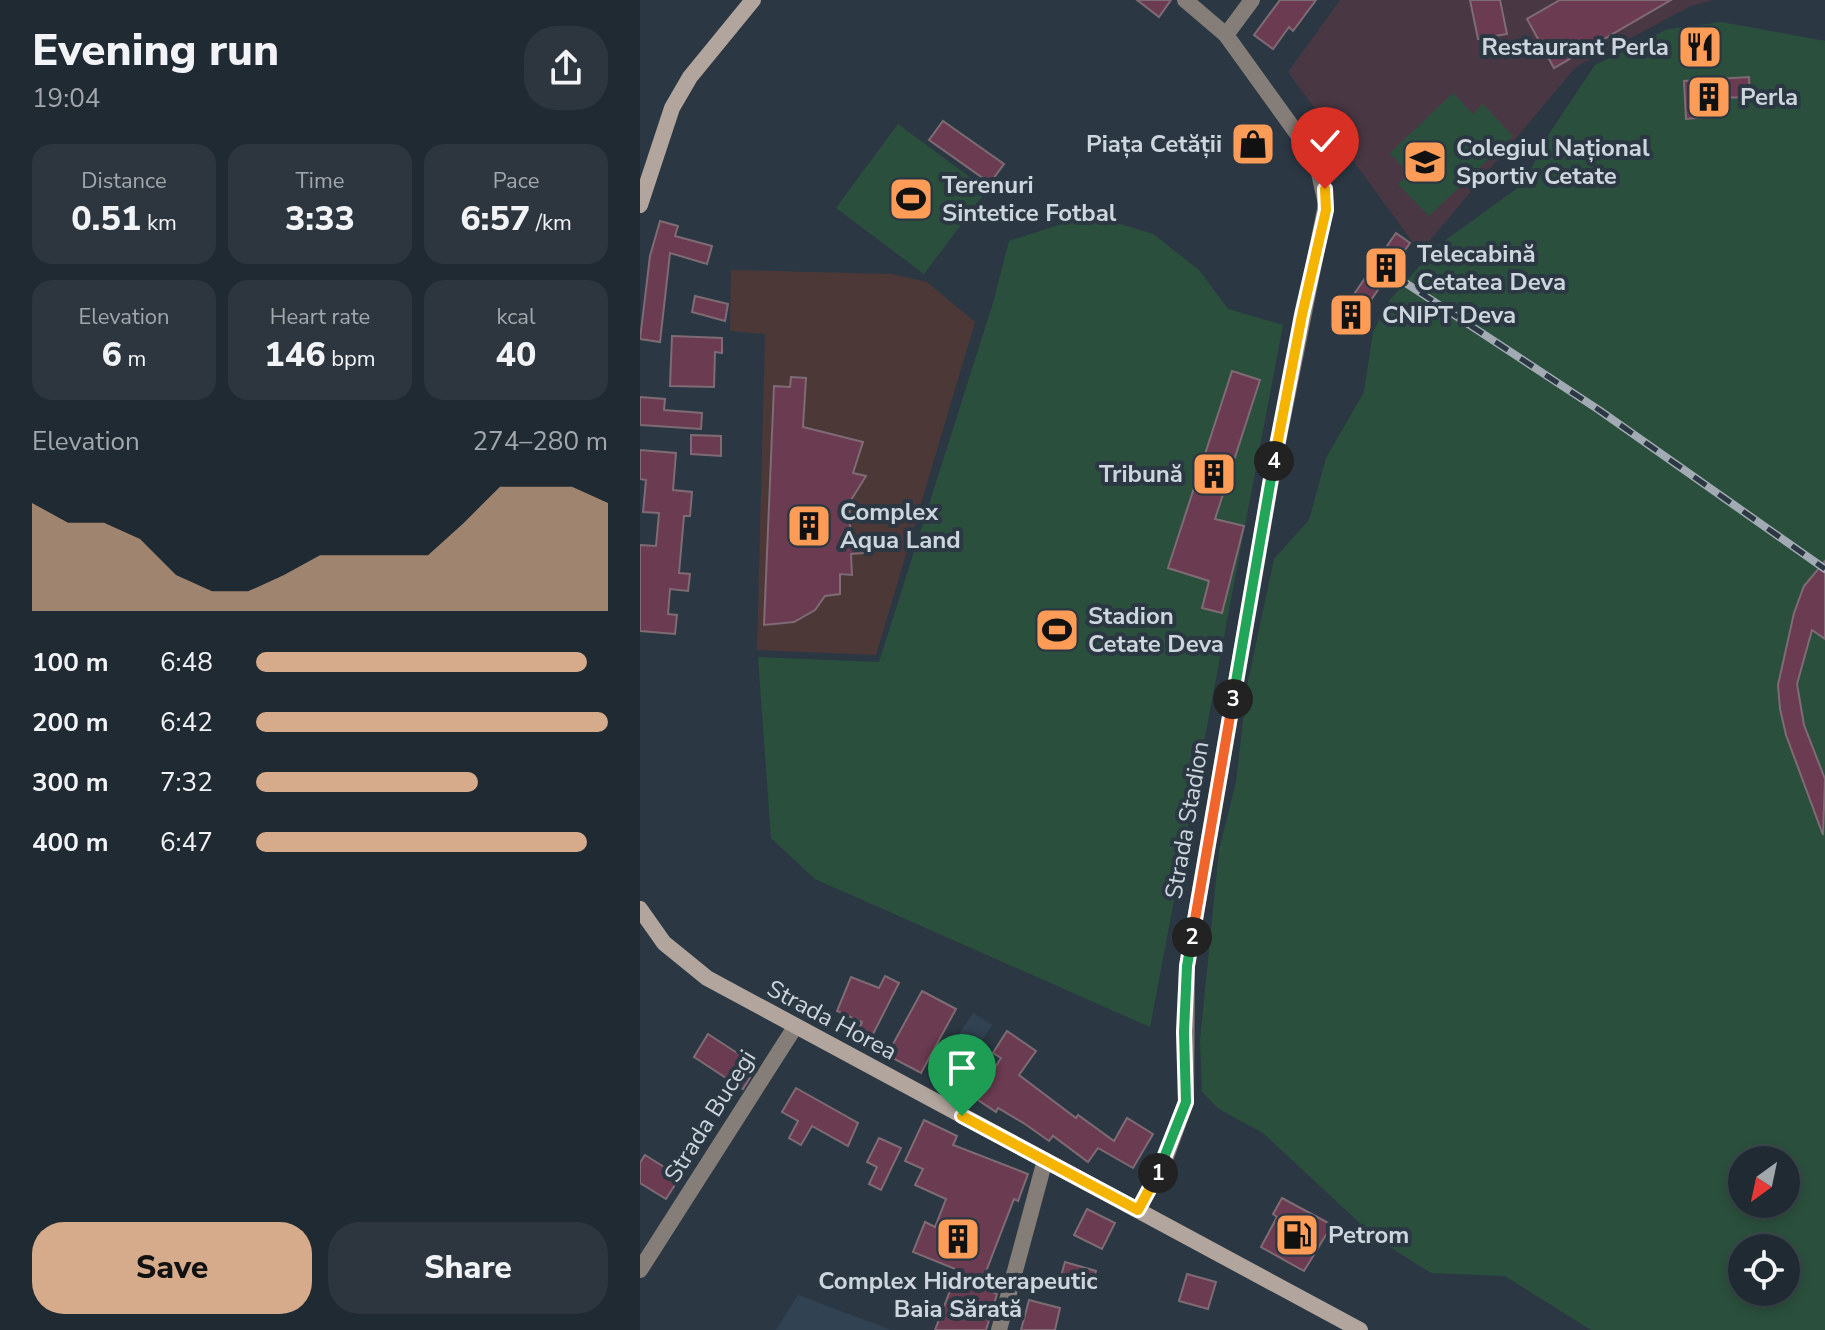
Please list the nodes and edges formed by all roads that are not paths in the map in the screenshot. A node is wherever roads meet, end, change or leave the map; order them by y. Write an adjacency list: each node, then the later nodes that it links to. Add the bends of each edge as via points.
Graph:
1 (753, 0): 5 (main road, via 690,77 672,108)
2 (1185, 0): 4 (street, Strada Stadion)
3 (1252, 0): 4 (street)
4 (1226, 35): 9 (street, Strada Stadion, via 1316,160 1326,210 1275,457 1187,966 1186,1102 1166,1157)
5 (640, 205)
6 (640, 909): 7 (main road, Strada Horea, via 685,963)
7 (795, 1027): 8 (main road, Strada Horea); 10 (street, Strada Bucegi)
8 (1045, 1160): 9 (main road, Strada Horea); 11 (street)
9 (1138, 1210): 12 (main road, Strada Horea)
10 (640, 1270)
11 (999, 1330)
12 (1360, 1330)

